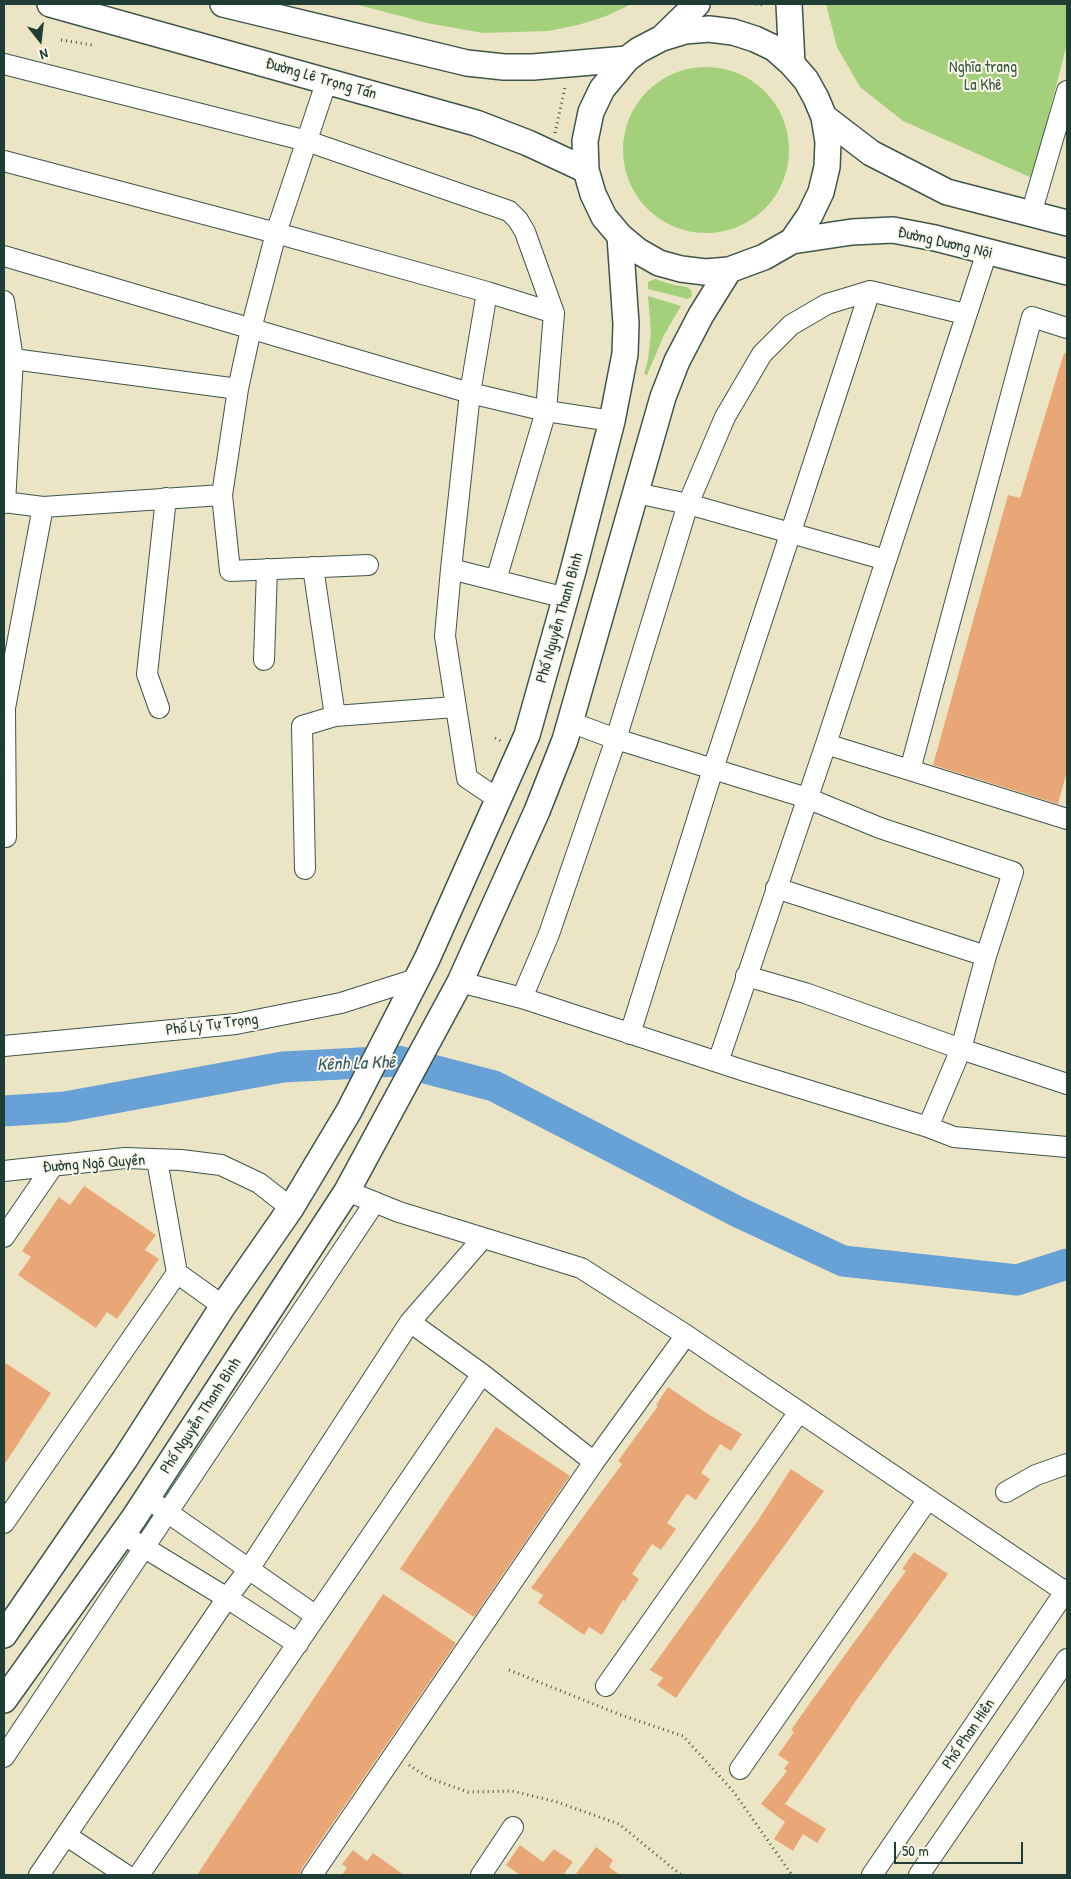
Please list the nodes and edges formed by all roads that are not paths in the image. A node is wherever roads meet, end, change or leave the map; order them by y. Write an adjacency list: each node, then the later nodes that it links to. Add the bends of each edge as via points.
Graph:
1 (50, 4): 9 (main road, Đường Lê Trọng Tấn)
2 (223, 4): 6 (main road, via 467,63 504,68)
3 (697, 4): 5 (main road)
4 (789, 4): 8 (main road)
5 (662, 38): 6 (main road); 8 (main road, via 685,31 733,32 774,48)
6 (627, 59): 14 (main road, via 602,89 591,112 585,141)
7 (4, 64): 12 (street)
8 (792, 64): 11 (main road, via 809,86)
9 (327, 80): 12 (street); 14 (main road, Đường Lê Trọng Tấn, via 476,123)
10 (1067, 91): 15 (street)
11 (824, 117): 15 (main road, via 871,153 946,192); 19 (main road, via 828,159 821,192)
12 (307, 141): 17 (street); 27 (street, via 509,210 525,232)
13 (4, 161): 17 (street)
14 (586, 170): 18 (main road, via 596,202)
15 (1031, 214): 16 (main road)
16 (1067, 223)
17 (276, 233): 25 (street); 30 (street)
18 (620, 236): 22 (main road, via 638,251 681,269); 35 (main road, Phố Nguyễn Thanh Bình, via 625,354)
19 (792, 241): 20 (main road, Đường Dương Nội, via 893,230); 22 (main road, via 764,257)
20 (987, 252): 23 (main road, Đường Dương Nội); 28 (street)
21 (4, 256): 30 (street)
22 (729, 270): 36 (main road, via 677,361 663,397)
23 (1067, 272)
24 (870, 291): 28 (street); 40 (street, via 812,312 791,325 762,354 725,417); 42 (street)
25 (487, 292): 27 (street); 33 (street)
26 (4, 301): 31 (street)
27 (554, 313): 34 (street)
28 (966, 314): 43 (street)
29 (1067, 328): 58 (street, via 1032,317)
30 (251, 330): 32 (street); 33 (street)
31 (13, 359): 32 (street); 39 (street)
32 (238, 389): 37 (street)
33 (470, 393): 34 (street); 46 (street)
34 (546, 411): 35 (street); 48 (street)
35 (612, 420): 49 (main road, Phố Nguyễn Thanh Bình)
36 (636, 493): 40 (street); 54 (main road)
37 (222, 495): 38 (street); 47 (street, via 230,571)
38 (166, 498): 41 (street); 52 (street, via 147,674)
39 (4, 502): 41 (street)
40 (688, 504): 42 (street); 55 (street)
41 (42, 507): 62 (street, via 5,708)
42 (791, 532): 43 (street); 57 (street)
43 (886, 560): 56 (street)
44 (368, 565): 45 (street)
45 (313, 567): 47 (street); 53 (street)
46 (451, 569): 48 (street); 51 (street, via 445,636)
47 (267, 570): 50 (street)
48 (496, 580): 49 (street)
49 (566, 598): 60 (main road, Phố Nguyễn Thanh Bình, via 527,735)
50 (264, 660)
51 (456, 707): 53 (street); 60 (street, via 467,778)
52 (159, 708)
53 (335, 716): 63 (street, via 302,726)
54 (570, 722): 55 (street); 68 (main road, via 536,811)
55 (616, 740): 57 (street); 69 (street, via 549,934)
56 (826, 744): 58 (street); 59 (street)
57 (713, 769): 59 (street); 70 (street)
58 (910, 770): 61 (street)
59 (807, 798): 64 (street); 65 (street, via 880,828 1014,872)
60 (498, 799): 67 (main road, Phố Nguyễn Thanh Bình)
61 (1067, 819)
62 (4, 837)
63 (305, 869)
64 (776, 888): 65 (street); 66 (street)
65 (986, 956): 72 (street)
66 (746, 976): 72 (street, via 804,993); 73 (street)
67 (416, 979): 71 (street, Phố Lý Tự Trọng, via 341,1002 236,1024); 82 (main road, Phố Nguyễn Thanh Bình, via 349,1111)
68 (460, 982): 69 (street); 80 (main road, Phố Nguyễn Thanh Bình)
69 (522, 998): 70 (street)
70 (630, 1034): 73 (street)
71 (4, 1046)
72 (961, 1049): 74 (street); 75 (street)
73 (718, 1062): 75 (street)
74 (1067, 1084)
75 (928, 1127): 76 (street, via 954,1137)
76 (1067, 1147)
77 (157, 1160): 78 (street, Đường Ngô Quyền, via 125,1158); 82 (street, Đường Ngô Quyền, via 221,1165 259,1183); 85 (street)
78 (53, 1166): 79 (street, Đường Ngô Quyền); 83 (street)
79 (4, 1171)
80 (347, 1191): 81 (street); 94 (main road, Phố Nguyễn Thanh Bình)
81 (375, 1202): 84 (street); 96 (street)
82 (291, 1208): 86 (main road)
83 (4, 1237)
84 (483, 1238): 87 (street); 88 (street, via 581,1268)
85 (177, 1273): 86 (street); 97 (street)
86 (223, 1306): 104 (main road, via 125,1459)
87 (410, 1322): 89 (street); 100 (street)
88 (686, 1335): 90 (street); 91 (street)
89 (482, 1374): 91 (street); 103 (street)
90 (799, 1412): 95 (street); 107 (street)
91 (594, 1462): 116 (street)
92 (1067, 1464): 93 (street, via 1036,1475)
93 (1006, 1492)
94 (147, 1498): 96 (street); 98 (main road, Phố Nguyễn Thanh Bình)
95 (928, 1499): 101 (street); 110 (street)
96 (168, 1512): 99 (street); 100 (street)
97 (4, 1523)
98 (122, 1534): 99 (street); 108 (main road, Phố Nguyễn Thanh Bình)
99 (144, 1547): 102 (street); 109 (street)
100 (249, 1569): 102 (street); 103 (street)
101 (1067, 1592): 118 (street, Phố Phan Hiền)
102 (227, 1598): 105 (street); 112 (street)
103 (316, 1616): 105 (street)
104 (4, 1635)
105 (298, 1644): 115 (street)
106 (1067, 1659): 119 (street)
107 (606, 1686)
108 (4, 1700)
109 (4, 1757)
110 (740, 1769)
111 (513, 1827): 117 (street)
112 (67, 1836): 113 (street); 114 (street)
113 (39, 1875)
114 (126, 1875)
115 (139, 1875)
116 (312, 1875)
117 (481, 1875)
118 (872, 1875)
119 (919, 1875)

